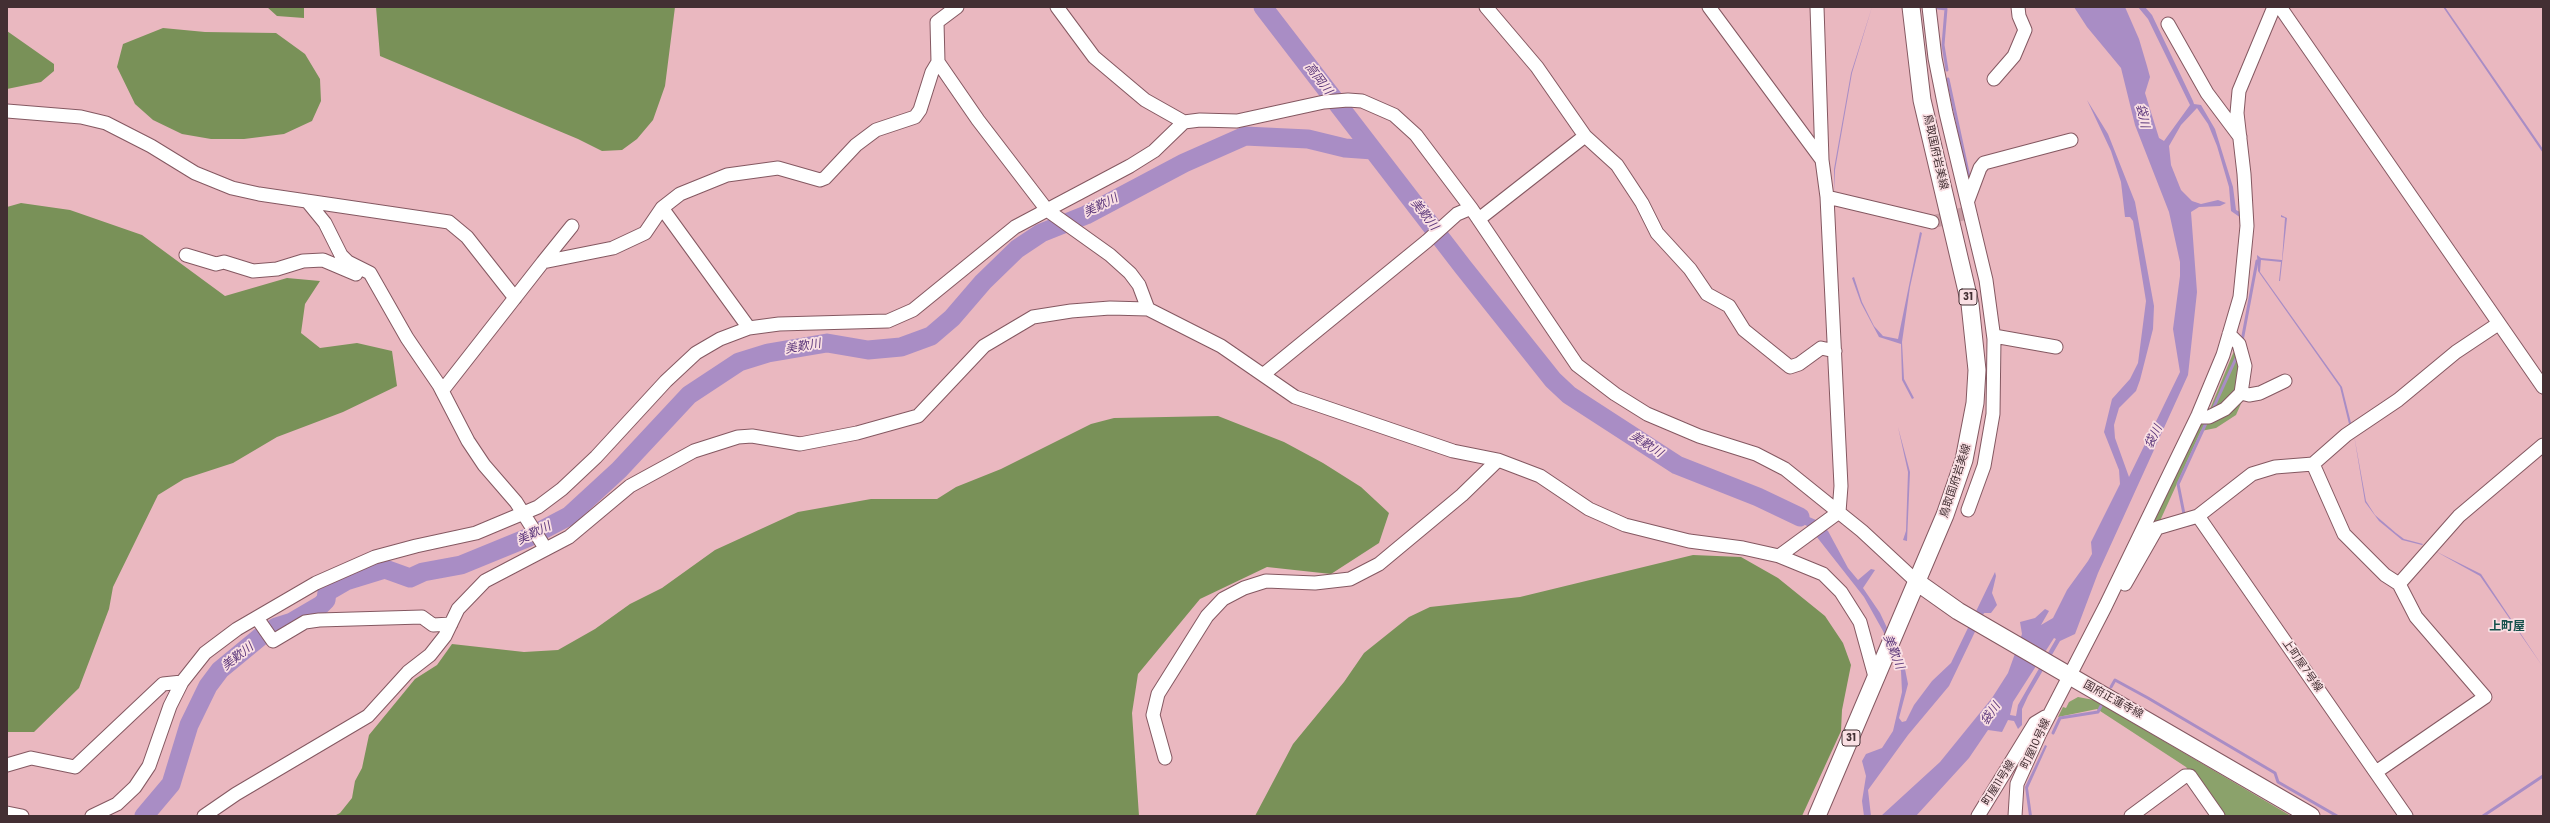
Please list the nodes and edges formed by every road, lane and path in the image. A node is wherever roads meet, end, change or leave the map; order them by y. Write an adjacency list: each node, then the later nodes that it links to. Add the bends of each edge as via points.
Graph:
1 (957, 7): 12 (street, via 937,22)
2 (1057, 7): 15 (street, via 1094,57 1145,100)
3 (1487, 7): 16 (street, via 1537,67)
4 (1709, 7): 19 (street)
5 (1817, 7): 19 (street)
6 (1910, 7): 56 (main road, 鳥取国府岩美線 / 31, via 1922,100 1970,304 1977,370 1975,403 1964,460 1945,515)
7 (1929, 7): 22 (street, via 1945,106)
8 (2018, 7): 13 (street, via 2025,30 2014,56)
9 (2274, 7): 17 (street, 町屋10号線, via 2239,91 2237,113)
10 (2280, 7): 33 (street)
11 (2168, 24): 17 (street, via 2207,93)
12 (938, 62): 23 (street, via 915,117 876,130 856,145 825,178 820,180 778,168 727,175 680,194); 24 (street, via 978,120)
13 (1994, 79)
14 (7, 111): 21 (street, via 81,117 106,123 213,182 259,194)
15 (1184, 122): 24 (street, via 1154,151); 25 (street, via 1237,121 1324,102 1362,101 1394,115 1416,136)
16 (1585, 136): 25 (street); 38 (street, via 1617,165 1642,203 1657,233 1690,269 1707,294 1733,311 1744,330 1790,367 1800,364 1821,348)
17 (2241, 137): 35 (street, 町屋10号線, via 2248,226 2240,297)
18 (2071, 140): 22 (street, via 1984,163)
19 (1822, 160): 20 (street)
20 (1827, 198): 26 (street); 38 (street)
21 (307, 201): 30 (street, via 325,223 341,254 348,262 370,273); 31 (street, via 449,222 466,237)
22 (1968, 202): 36 (street, via 1986,280)
23 (662, 208): 29 (street, via 645,233 613,248); 34 (street)
24 (1047, 210): 32 (street, via 1130,272 1139,285); 34 (street, via 1015,227 913,310 888,321 779,324)
25 (1475, 214): 39 (street, via 1457,214 1428,241); 49 (street, via 1577,365 1647,414 1699,436 1756,454 1785,469)
26 (1932, 222)
27 (572, 226): 29 (street)
28 (186, 254): 30 (street, via 216,264 224,262 253,271 277,269 303,261 323,260)
29 (543, 262): 31 (street)
30 (378, 285): 42 (street, via 407,338)
31 (515, 298): 42 (street)
32 (1148, 309): 39 (street, via 1221,346); 50 (street, via 1110,308 1033,317 984,346 918,416 857,434 800,444 752,436 738,437 694,451 630,486)
33 (2498, 324): 41 (street); 47 (street, via 2456,352 2398,400 2346,435)
34 (749, 328): 52 (street, via 720,339 696,353 584,468)
35 (2229, 334): 43 (street, via 2239,344 2245,366); 44 (street, 町屋10号線)
36 (1994, 336): 37 (street); 48 (street, via 1994,414 1984,466)
37 (2056, 347)
38 (1835, 351): 49 (street, via 1841,486)
39 (1264, 374): 46 (street, via 1295,397 1453,451)
40 (2285, 381): 43 (street, via 2260,393)
41 (2543, 387)
42 (442, 391): 52 (street, via 468,441)
43 (2241, 393): 44 (street, via 2225,409 2209,417)
44 (2197, 417): 58 (street, 町屋10号線)
45 (2543, 445): 57 (street, via 2459,516)
46 (1498, 460): 54 (street, via 1540,476 1589,508 1625,525 1689,541); 65 (street, via 1462,495 1373,567 1350,579 1315,583 1266,581 1244,588 1223,599 1207,616 1158,694 1153,715)
47 (2313, 464): 51 (street, via 2275,467 2252,474); 57 (street, via 2344,534 2384,575)
48 (1968, 510)
49 (1839, 512): 54 (street); 56 (street)
50 (601, 513): 53 (street, via 580,520 557,536); 55 (street, via 550,549)
51 (2198, 516): 58 (street, via 2157,528 2120,592); 67 (street, 上町屋7号線)
52 (526, 518): 53 (street); 60 (street, via 476,533 375,557 316,583)
53 (540, 541): 55 (street, via 484,572)
54 (1779, 556): 61 (street, via 1823,574 1841,592 1860,622 1874,673)
55 (484, 581): 59 (street, via 458,609)
56 (1917, 582): 61 (main road, 鳥取国府岩美線 / 31); 62 (main road, 国府正蓮寺線)
57 (2399, 584): 67 (street, via 2416,617 2485,697)
58 (2105, 607): 62 (street, 町屋10号線)
59 (451, 624): 60 (street, via 433,625 422,617 319,620 305,622 273,641); 71 (street, via 430,655 408,672 368,716 236,794)
60 (263, 626): 63 (street, via 223,638 204,653)
61 (1878, 676): 72 (main road, 鳥取国府岩美線 / 31)
62 (2069, 676): 64 (street, 町屋10号線); 77 (main road, 国府正蓮寺線, via 2167,730)
63 (182, 682): 66 (street, via 164,684 76,767 31,758); 70 (street, via 170,706 149,766 135,787 117,804)
64 (2050, 714): 73 (street, 町屋11号線, via 2036,723); 74 (street, 町屋10号線, via 2017,784)
65 (1165, 758)
66 (7, 765)
67 (2376, 772): 78 (street, 上町屋7号線)
68 (7, 813): 69 (street)
69 (22, 816)
70 (92, 816)
71 (204, 816)
72 (1817, 816)
73 (1978, 816)
74 (2015, 816)
75 (2131, 816): 76 (street, via 2185,776 2190,776)
76 (2218, 816)
77 (2311, 816)
78 (2406, 816)

